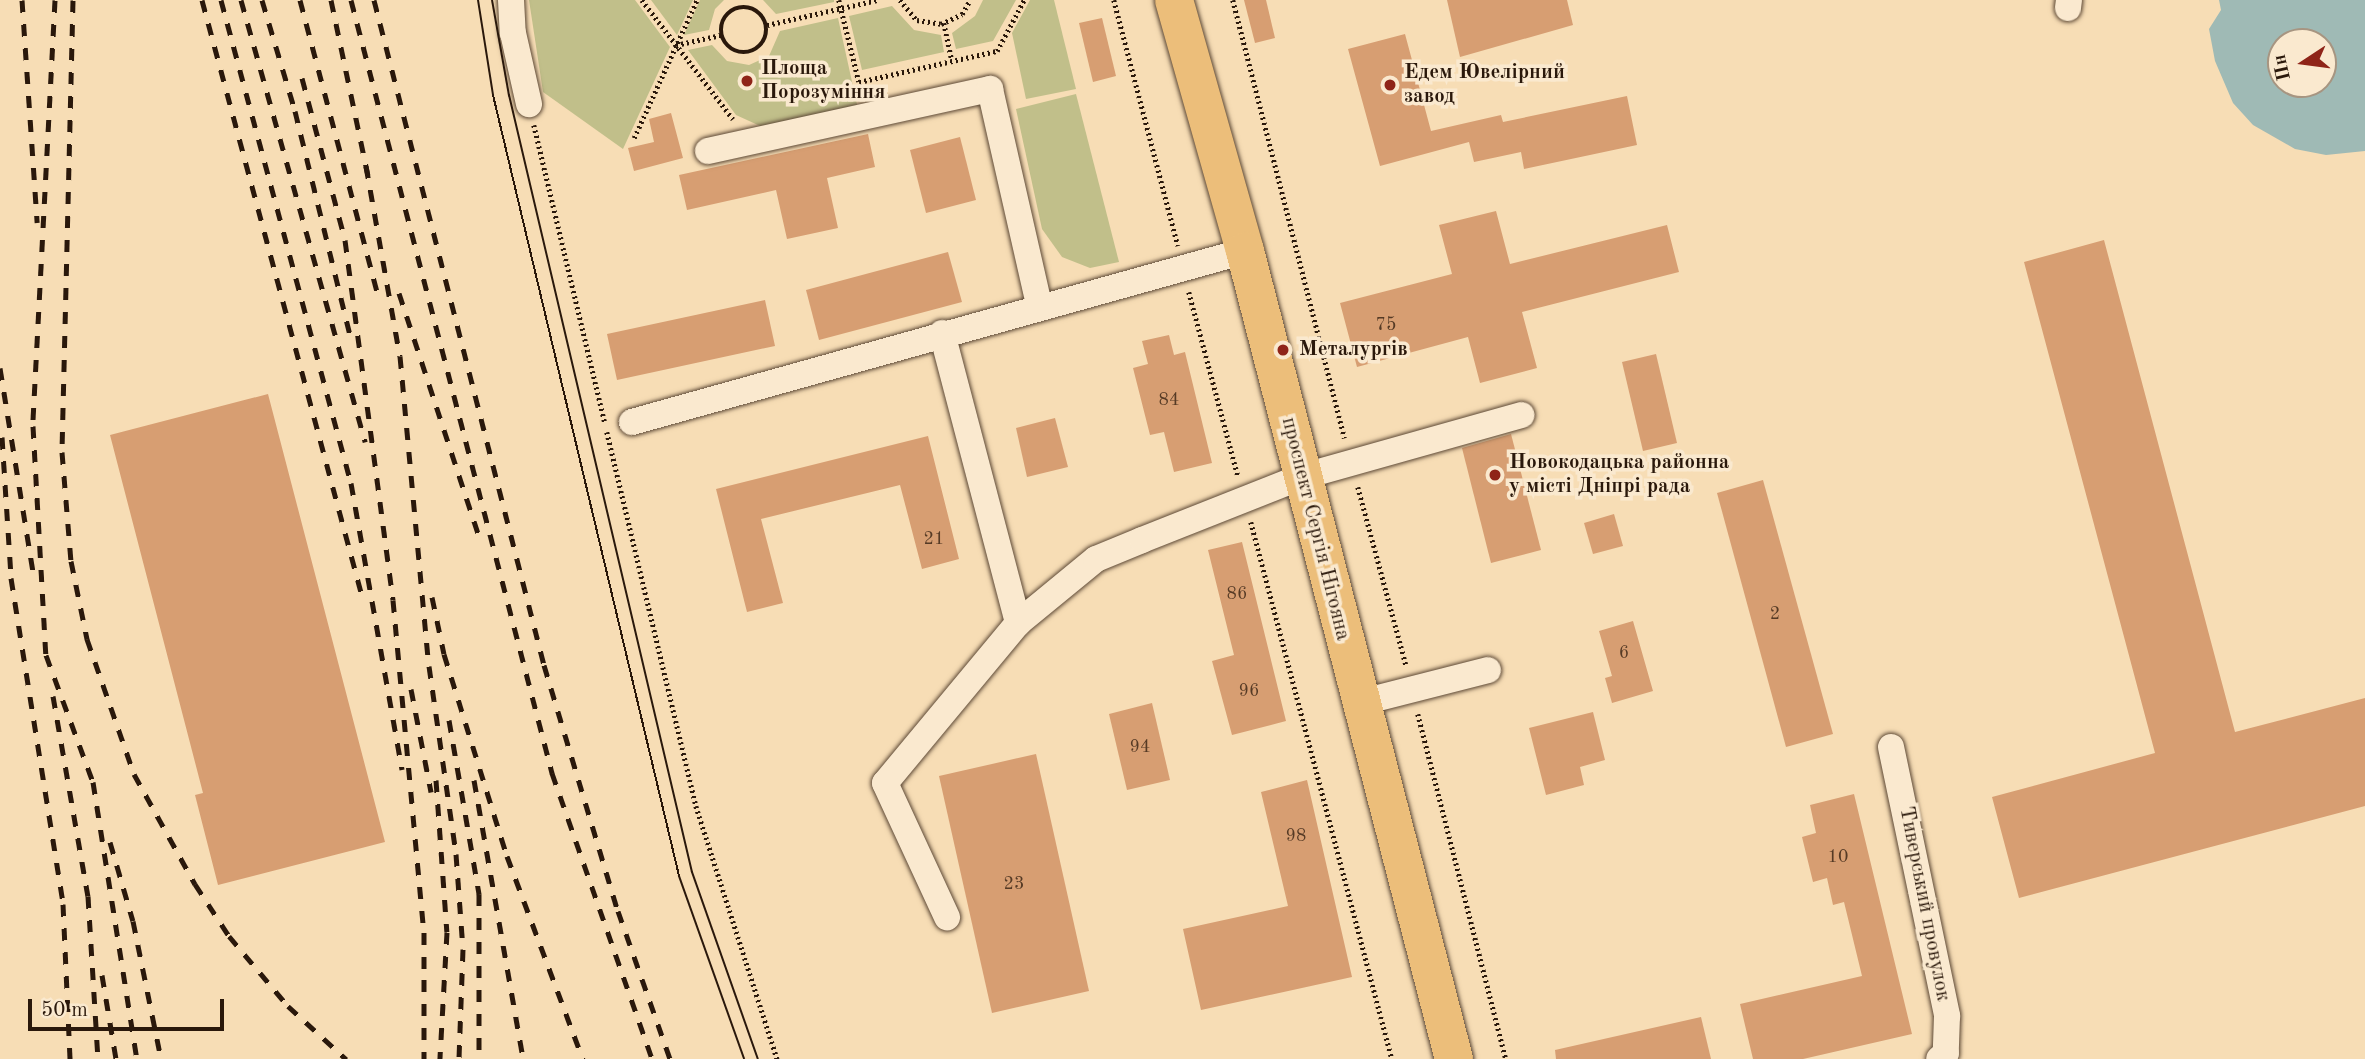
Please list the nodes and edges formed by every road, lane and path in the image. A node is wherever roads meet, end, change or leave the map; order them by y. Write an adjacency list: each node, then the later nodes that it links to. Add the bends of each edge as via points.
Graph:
1 (511, 0): 18 (lane, via 513,33)
2 (642, 0): 16 (path)
3 (696, 0): 16 (path)
4 (839, 0): 12 (path)
5 (878, 0): 12 (path)
6 (900, 0): 13 (path, via 917,20)
7 (970, 0): 13 (path, via 962,13)
8 (1024, 0): 17 (path, via 997,51)
9 (1114, 0): 23 (path)
10 (1174, 0): 22 (highway, проспект Сергія Нігояна)
11 (1233, 0): 28 (path)
12 (841, 8): 14 (path); 17 (path, via 859,82)
13 (944, 23): 17 (path)
14 (767, 25): 15 (path, via 759,13 739,7 727,15); 15 (path, via 765,41 753,51 730,48)
15 (721, 35): 16 (path)
16 (676, 45): 19 (path); 20 (path)
17 (952, 60)
18 (529, 104): 37 (path, via 696,807)
19 (634, 138)
20 (750, 142): 21 (lane); 24 (lane, via 990,89)
21 (708, 150)
22 (1245, 251): 23 (lane); 29 (highway, проспект Сергія Нігояна)
23 (1183, 267): 24 (lane); 30 (path)
24 (1039, 305): 25 (lane)
25 (942, 333): 27 (lane); 31 (lane)
26 (1521, 415): 28 (lane)
27 (632, 422)
28 (1351, 463): 29 (lane); 33 (path)
29 (1301, 477): 30 (lane); 34 (highway, проспект Сергія Нігояна)
30 (1245, 500): 31 (lane, via 1096,559); 38 (path)
31 (1018, 623): 36 (lane, via 885,783)
32 (1488, 670): 33 (lane)
33 (1412, 689): 34 (lane); 40 (path)
34 (1359, 703): 39 (highway, проспект Сергія Нігояна)
35 (1891, 747): 41 (lane, Тиверський провулок, via 1947,1016 1946,1053)
36 (947, 917)
37 (777, 1059)
38 (1392, 1059)
39 (1454, 1059)
40 (1506, 1059)
41 (1939, 1059)

